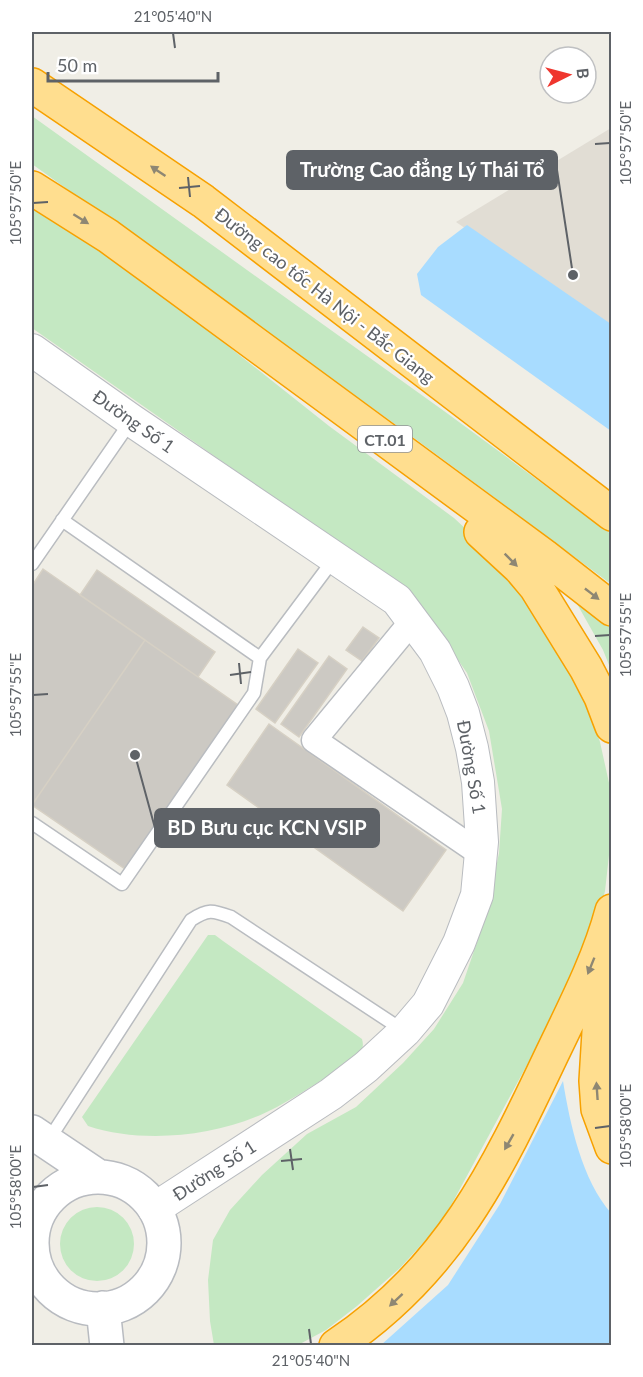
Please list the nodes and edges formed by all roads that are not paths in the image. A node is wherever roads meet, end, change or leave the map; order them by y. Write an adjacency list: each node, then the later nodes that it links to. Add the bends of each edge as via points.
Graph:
1 (32, 85): 4 (highway, Đường cao tốc Hà Nội - Bắc Giang, one-way to 1, via 203,201)
2 (32, 188): 3 (highway, CT.01, one-way to 3)
3 (156, 271): 12 (highway, CT.01, one-way to 12); 15 (highway, one-way to 15, via 489,538 520,568 586,668)
4 (389, 345): 7 (highway); 8 (highway, Đường cao tốc Hà Nội - Bắc Giang)
5 (32, 350): 6 (street, Đường Số 1)
6 (131, 420): 9 (lane); 10 (street, Đường Số 1)
7 (612, 497)
8 (612, 513)
9 (62, 520): 11 (lane); 14 (lane)
10 (335, 558): 13 (street, Đường Số 1, via 397,600); 14 (lane)
11 (32, 564)
12 (612, 609)
13 (413, 620): 17 (street, Đường Số 1, via 435,651 463,713 478,782); 17 (street, via 314,740)
14 (260, 658): 16 (lane, via 254,693 122,884)
15 (612, 726)
16 (32, 823)
17 (481, 854): 20 (street, Đường Số 1, via 477,895 459,944 428,1004)
18 (612, 911): 28 (highway, one-way to 28, via 577,1002 516,1131 478,1199 446,1246 408,1288)
19 (612, 986): 22 (highway, one-way to 19, via 598,1109 596,1081 600,1016)
20 (405, 1031): 21 (lane, via 231,917 204,911 191,920); 24 (street, Đường Số 1, via 331,1094)
21 (39, 1137): 23 (main road)
22 (612, 1147)
23 (99, 1177): 24 (main road, via 131,1186); 25 (main road, via 83,1178 55,1192 36,1219)
24 (154, 1209): 26 (main road, via 163,1243 154,1277 136,1296)
25 (32, 1250): 26 (main road, via 43,1279 57,1294 74,1304)
26 (103, 1308): 27 (main road)
27 (107, 1346)
28 (336, 1346)

